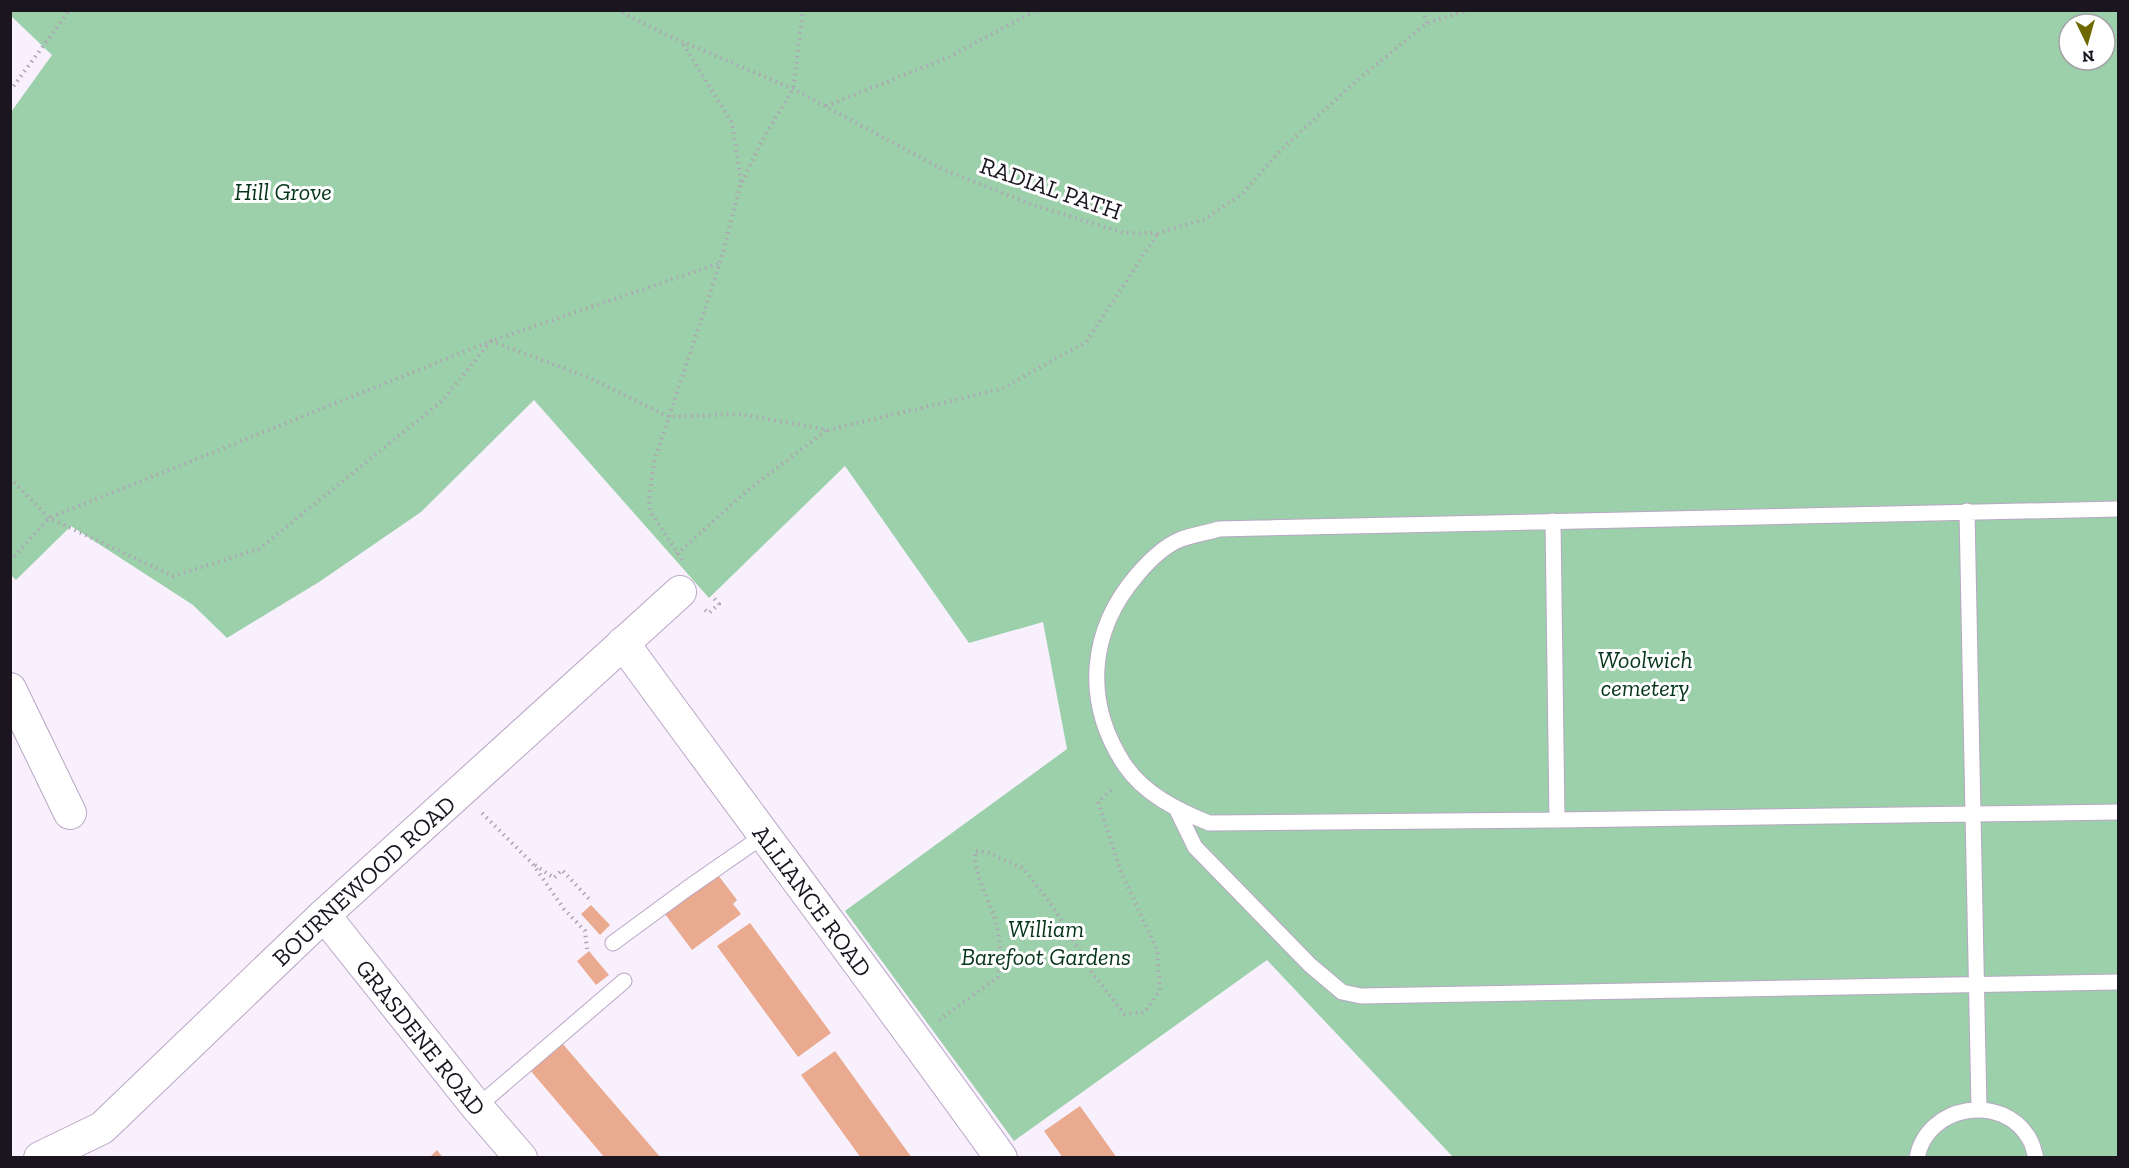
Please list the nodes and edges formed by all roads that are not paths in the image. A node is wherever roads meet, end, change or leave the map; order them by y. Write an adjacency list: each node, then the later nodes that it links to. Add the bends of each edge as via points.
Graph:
1 (2118, 509): 2 (lane)
2 (1967, 511): 3 (lane); 10 (lane)
3 (1552, 521): 7 (lane, via 1219,529 1178,541 1149,562 1123,592 1106,624 1097,654 1097,682 1101,713 1125,765 1149,791); 11 (lane)
4 (690, 581): 5 (street, BOURNEWOOD ROAD)
5 (623, 643): 12 (street, ALLIANCE ROAD); 13 (street, BOURNEWOOD ROAD)
6 (13, 700): 9 (street)
7 (1176, 810): 11 (lane, via 1209,823); 17 (lane, via 1195,846 1310,965 1342,992 1361,996)
8 (2118, 812): 10 (lane)
9 (70, 813)
10 (1973, 814): 11 (lane); 17 (lane)
11 (1557, 820)
12 (763, 836): 14 (lane); 22 (street, ALLIANCE ROAD)
13 (324, 915): 18 (street, GRASDENE ROAD); 20 (street, BOURNEWOOD ROAD, via 102,1128)
14 (613, 943)
15 (624, 981): 18 (lane)
16 (2118, 982): 17 (lane)
17 (1976, 984): 19 (lane)
18 (477, 1107): 21 (street, GRASDENE ROAD)
19 (1979, 1108): 23 (lane, via 1942,1119 1928,1132); 24 (lane, via 1999,1113 2017,1124 2030,1140)
20 (40, 1158)
21 (521, 1158)
22 (1001, 1158)
23 (1917, 1158)
24 (2036, 1158)

